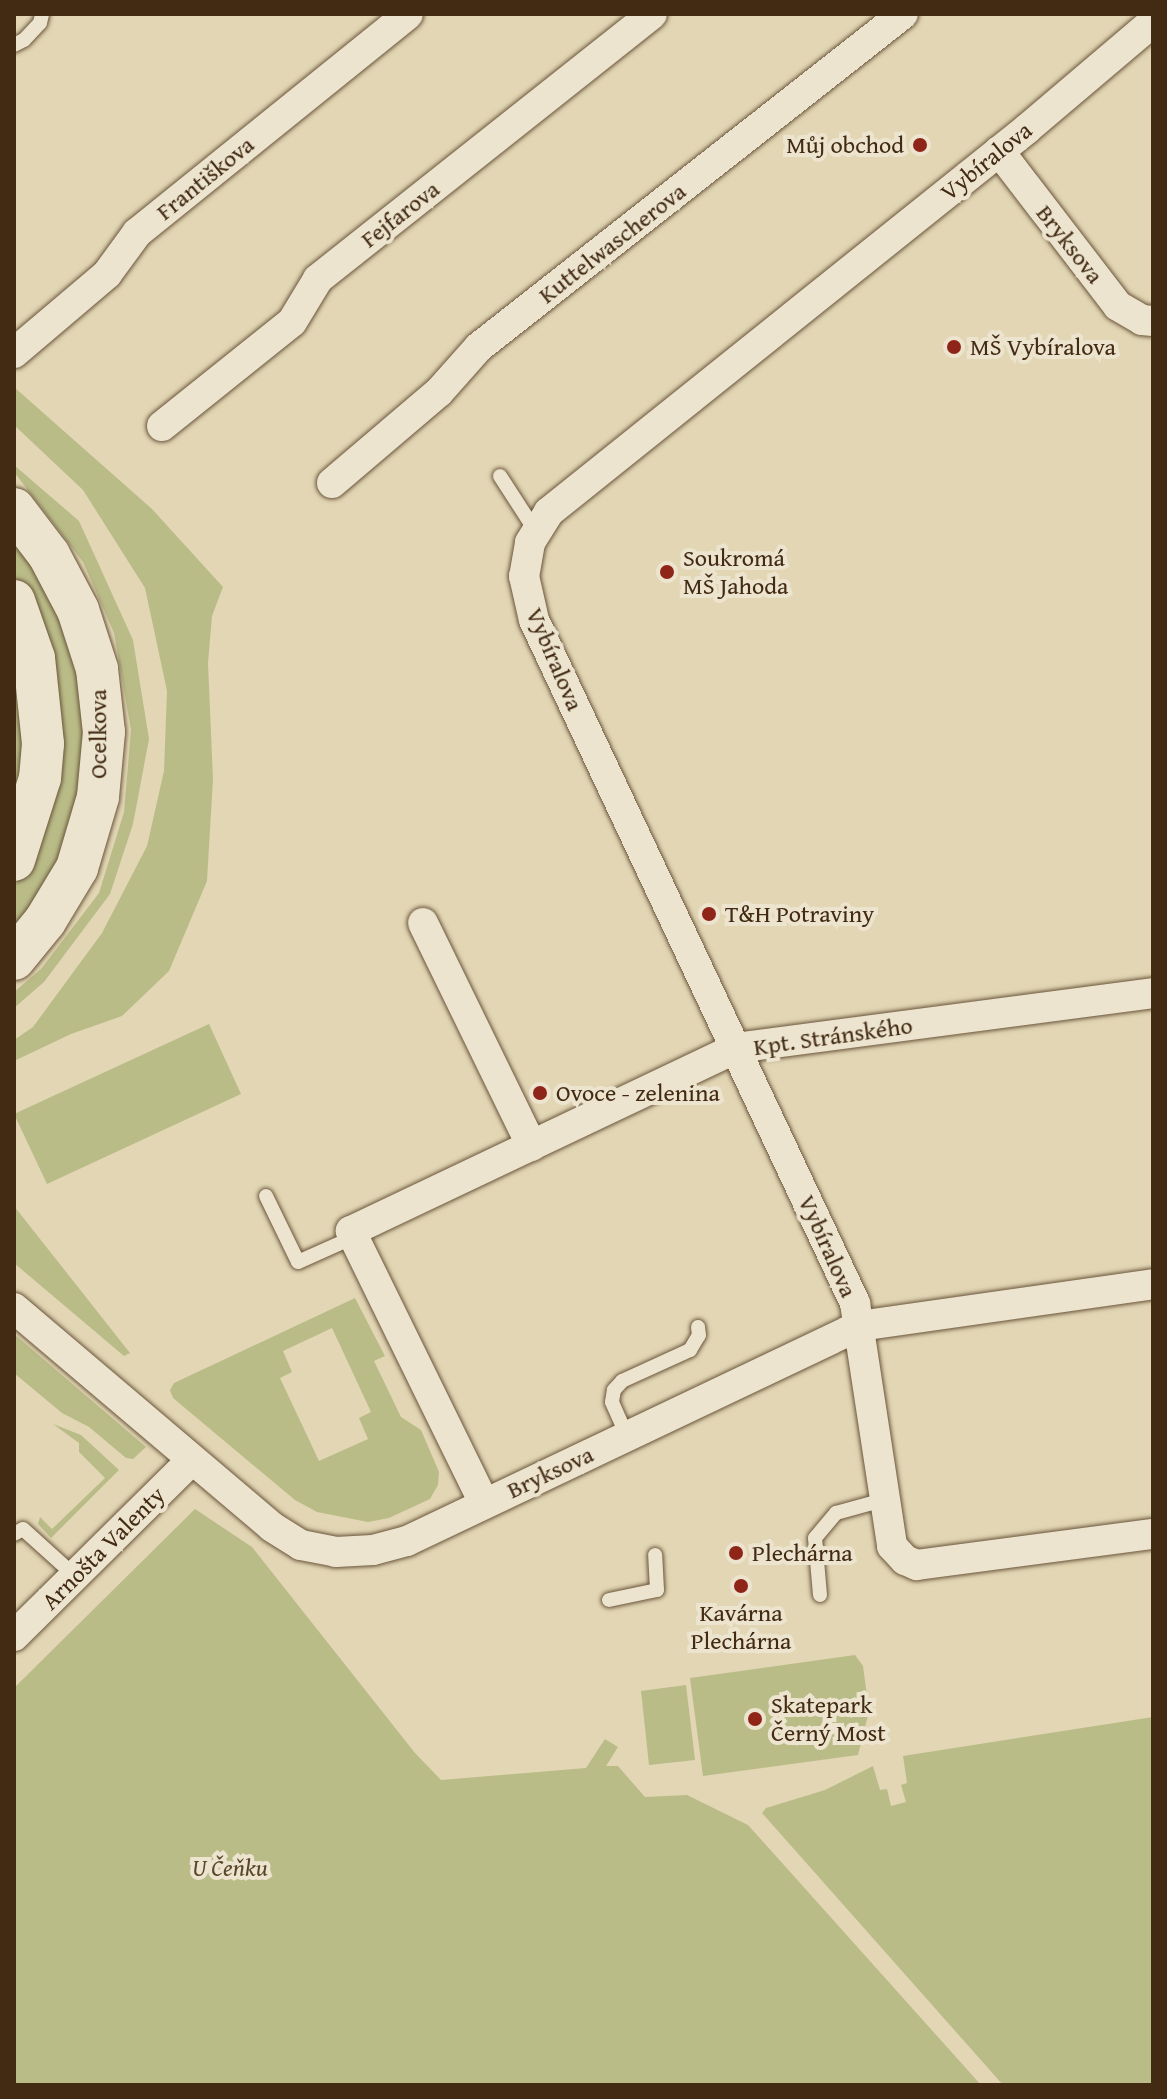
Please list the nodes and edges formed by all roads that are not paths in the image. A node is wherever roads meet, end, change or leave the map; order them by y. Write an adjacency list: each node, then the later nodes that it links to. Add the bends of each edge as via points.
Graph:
1 (42, 14): 6 (lane, via 32,32)
2 (408, 14): 9 (street, Františkova, via 137,233 107,274)
3 (652, 14): 10 (street, Fejfarova, via 318,279 292,322)
4 (903, 14): 12 (street, Kuttelwascherova, via 479,347 439,392)
5 (1150, 22): 7 (street, Vybíralova)
6 (14, 45)
7 (999, 151): 8 (street, Bryksova, via 1118,306); 14 (street, Vybíralova, via 549,512)
8 (1153, 321)
9 (14, 353)
10 (162, 426)
11 (500, 476): 14 (lane)
12 (332, 483)
13 (14, 509): 18 (street, Ocelkova, via 49,555 78,610 97,669 104,732 98,797 77,868)
14 (535, 530): 20 (street, Vybíralova, via 524,576 534,620)
15 (14, 601): 16 (street, via 34,658 43,744 40,778)
16 (14, 860)
17 (423, 923): 21 (street)
18 (14, 959)
19 (1153, 993): 20 (street, Kpt. Stránského)
20 (736, 1048): 21 (street, Kpt. Stránského); 26 (street, Vybíralova, via 843,1274)
21 (532, 1146): 23 (street, Kpt. Stránského, via 351,1231)
22 (266, 1196): 23 (lane, via 298,1262)
23 (354, 1237): 31 (street)
24 (1153, 1284): 26 (street, Bryksova)
25 (14, 1308): 29 (street, Bryksova)
26 (859, 1326): 28 (street, Bryksova); 30 (street, Vybíralova)
27 (698, 1327): 28 (lane, via 690,1350 622,1381 614,1390 612,1402)
28 (627, 1436): 31 (street, Bryksova)
29 (192, 1460): 31 (street, Bryksova, via 272,1527 301,1545 336,1552 407,1541); 35 (street, Arnošta Valenty)
30 (883, 1500): 33 (street, Vybíralova, via 892,1546 917,1565); 36 (lane, via 836,1513 815,1538)
31 (484, 1503)
32 (14, 1534): 35 (lane, via 23,1529)
33 (1153, 1534)
34 (655, 1555): 37 (lane, via 657,1590)
35 (75, 1576): 38 (street, Arnošta Valenty)
36 (820, 1595)
37 (609, 1600)
38 (14, 1636)

